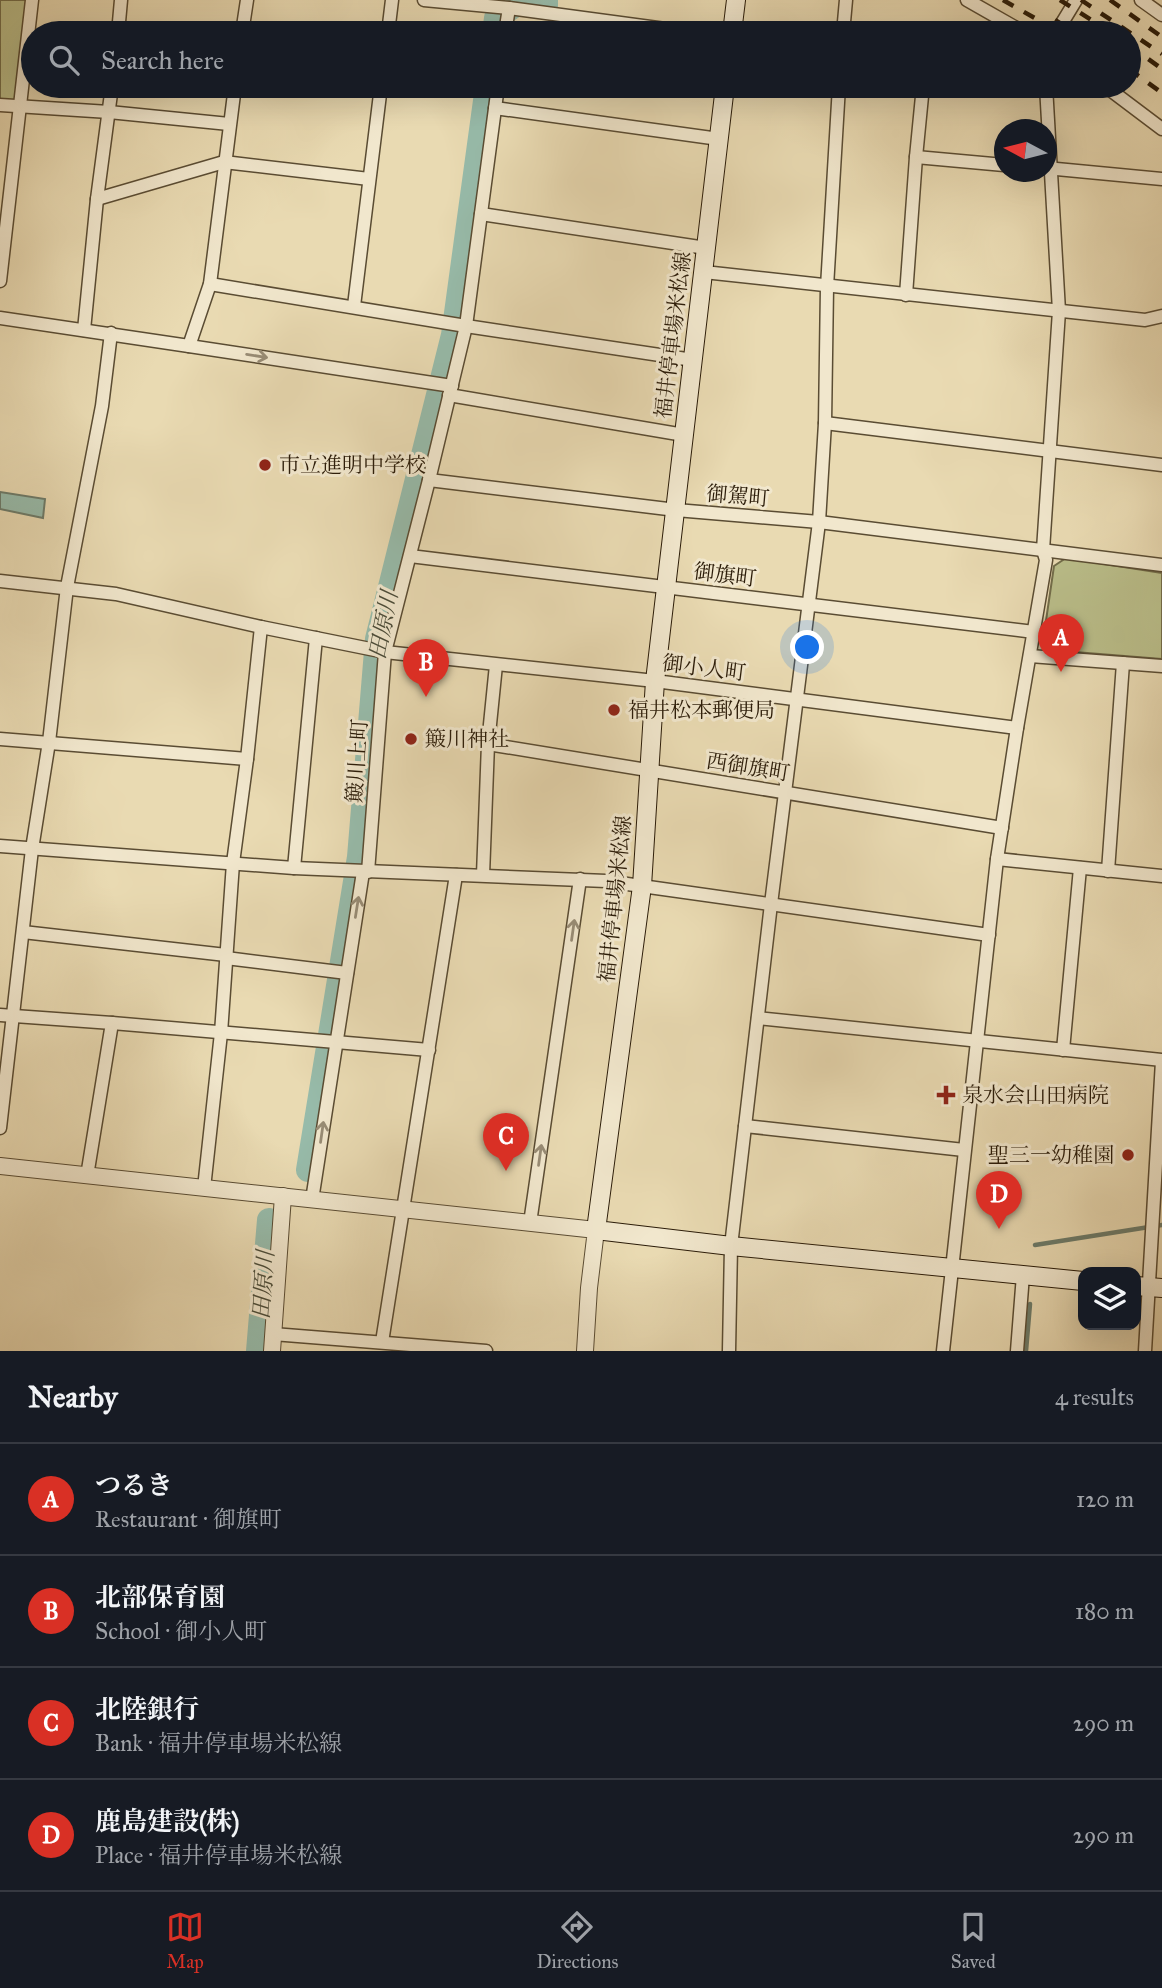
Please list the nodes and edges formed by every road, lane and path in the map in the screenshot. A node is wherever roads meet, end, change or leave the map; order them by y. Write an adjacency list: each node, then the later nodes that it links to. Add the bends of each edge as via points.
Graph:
1 (32, 0): 13 (street)
2 (121, 0): 14 (street)
3 (247, 0): 15 (street)
4 (392, 0): 16 (street)
5 (424, 0): 11 (street)
6 (736, 0): 19 (main road)
7 (846, 0): 20 (street)
8 (967, 0): 21 (street)
9 (1076, 0): 22 (street)
10 (1141, 0): 12 (street)
11 (509, 8): 17 (street); 18 (street)
12 (1162, 15)
13 (30, 21)
14 (119, 21)
15 (244, 21)
16 (389, 21)
17 (507, 21)
18 (606, 21)
19 (733, 21)
20 (844, 21)
21 (997, 21)
22 (1063, 21)
23 (23, 98): 34 (street)
24 (111, 98): 36 (street)
25 (233, 98): 38 (street)
26 (379, 98): 45 (street)
27 (496, 98): 35 (street, 簸川上町)
28 (724, 98): 40 (main road, 福井停車場米松線)
29 (838, 98): 55 (street)
30 (922, 98): 41 (street)
31 (1046, 98): 37 (street)
32 (1121, 98): 39 (street)
33 (0, 104): 34 (street)
34 (22, 107): 36 (street); 49 (street)
35 (495, 108): 40 (street); 50 (street, 簸川上町)
36 (109, 111): 38 (street); 48 (street)
37 (1047, 119)
38 (229, 124): 42 (street)
39 (1162, 129)
40 (719, 139): 51 (main road, 福井停車場米松線)
41 (916, 157): 43 (street); 56 (street)
42 (224, 162): 45 (street); 48 (street); 54 (street)
43 (994, 164)
44 (1057, 169): 46 (street)
45 (369, 179): 57 (street)
46 (1162, 179)
47 (1049, 182): 58 (street)
48 (97, 199): 62 (street)
49 (5, 204): 53 (street)
50 (481, 214): 51 (street); 61 (street, 簸川上町)
51 (706, 248): 52 (main road, 福井停車場米松線)
52 (704, 272): 55 (street); 66 (main road, 福井停車場米松線)
53 (0, 280)
54 (210, 284): 57 (street); 65 (street)
55 (827, 287): 56 (street); 68 (street)
56 (906, 295): 58 (street)
57 (354, 306): 61 (street)
58 (1059, 311): 59 (street, via 1145,320); 70 (street)
59 (1161, 316): 63 (street)
60 (0, 318): 62 (street)
61 (466, 326): 66 (street); 67 (street, 簸川上町)
62 (84, 330): 64 (street)
63 (1162, 331)
64 (111, 334): 65 (street); 79 (street)
65 (189, 346): 67 (street, one-way to 67)
66 (693, 360): 69 (main road, 福井停車場米松線)
67 (450, 391): 69 (street); 72 (street, 簸川上町)
68 (825, 423): 70 (street); 74 (street)
69 (684, 435): 73 (main road, 福井停車場米松線)
70 (1050, 451): 71 (street); 75 (street)
71 (1162, 465)
72 (429, 480): 73 (street, 御駕町); 76 (street, 簸川上町)
73 (676, 510): 74 (street, 御駕町); 80 (main road, 福井停車場米松線)
74 (819, 522): 75 (street, 御駕町); 81 (street)
75 (1043, 550): 77 (street, 御駕町); 83 (street, via 1046,560)
76 (411, 556): 80 (street, 御旗町); 85 (street, 簸川上町)
77 (1162, 565)
78 (0, 581): 79 (street, 御小人町)
79 (67, 587): 82 (street, 御小人町); 94 (street)
80 (667, 587): 81 (street, 御旗町); 90 (main road, 福井停車場米松線)
81 (809, 604): 83 (street, 御旗町); 91 (street)
82 (261, 627): 84 (street, 御小人町); 96 (street)
83 (1034, 632): 86 (street)
84 (316, 638): 85 (street, 御小人町); 104 (street)
85 (385, 652): 88 (street, 御小人町); 107 (street, 簸川上町)
86 (1030, 656): 87 (street); 92 (street)
87 (1123, 663): 89 (street); 106 (street)
88 (496, 665): 90 (street, 御小人町); 95 (street)
89 (1162, 666)
90 (655, 681): 91 (street, 御小人町); 97 (main road, 福井停車場米松線)
91 (798, 700): 92 (street, 御小人町); 98 (street)
92 (1017, 729): 99 (street)
93 (0, 739): 94 (street)
94 (49, 742): 96 (street); 101 (street)
95 (488, 744): 97 (street, 西御旗町); 109 (street)
96 (247, 759): 103 (street)
97 (649, 771): 98 (street, 西御旗町); 112 (main road, 福井停車場米松線)
98 (786, 792): 99 (street, 西御旗町); 113 (street)
99 (1002, 828): 102 (street)
100 (0, 846): 101 (street)
101 (32, 849): 103 (street); 114 (street)
102 (997, 859): 105 (street); 115 (street)
103 (233, 863): 104 (street); 116 (street)
104 (294, 868): 107 (street)
105 (1080, 868): 106 (street); 125 (street)
106 (1108, 871): 110 (street)
107 (365, 872): 108 (street); 117 (street, 簸川上町, one-way to 107)
108 (456, 875): 109 (street); 124 (street)
109 (483, 876): 111 (street)
110 (1162, 876)
111 (580, 879): 112 (street); 137 (street, one-way to 111)
112 (642, 886): 113 (street); 138 (main road, 福井停車場米松線)
113 (771, 904): 115 (street); 119 (street)
114 (23, 932): 116 (street); 118 (street)
115 (989, 934): 122 (street)
116 (226, 956): 117 (street); 121 (street)
117 (347, 973): 123 (street, 簸川上町)
118 (6, 1015): 120 (street); 128 (street)
119 (758, 1018): 122 (street); 127 (street)
120 (112, 1023): 121 (street); 132 (street)
121 (221, 1033): 123 (street); 133 (street)
122 (976, 1042): 125 (street); 129 (street)
123 (336, 1043): 124 (street); 135 (street, 簸川上町, one-way to 123)
124 (429, 1050): 136 (street)
125 (1063, 1050): 126 (street)
126 (1162, 1060): 131 (street)
127 (745, 1126): 129 (street); 139 (street)
128 (0, 1128)
129 (964, 1150): 140 (street)
130 (0, 1166): 132 (street)
131 (1159, 1169): 143 (street)
132 (87, 1175): 133 (street)
133 (204, 1188): 134 (street)
134 (283, 1196): 135 (street); 144 (street)
135 (312, 1200): 136 (street)
136 (403, 1210): 137 (street); 145 (street)
137 (530, 1223): 138 (street)
138 (597, 1230): 139 (main road); 150 (street)
139 (731, 1246): 140 (main road); 151 (street)
140 (951, 1268): 141 (main road); 152 (street)
141 (1023, 1275): 142 (main road); 153 (street)
142 (1078, 1280)
143 (1149, 1287): 154 (street)
144 (273, 1334): 146 (street); 148 (street)
145 (382, 1342): 146 (street); 147 (street)
146 (366, 1346)
147 (471, 1350): 149 (street)
148 (272, 1351)
149 (486, 1351)
150 (585, 1351)
151 (729, 1351)
152 (943, 1351)
153 (1017, 1351)
154 (1144, 1351)

